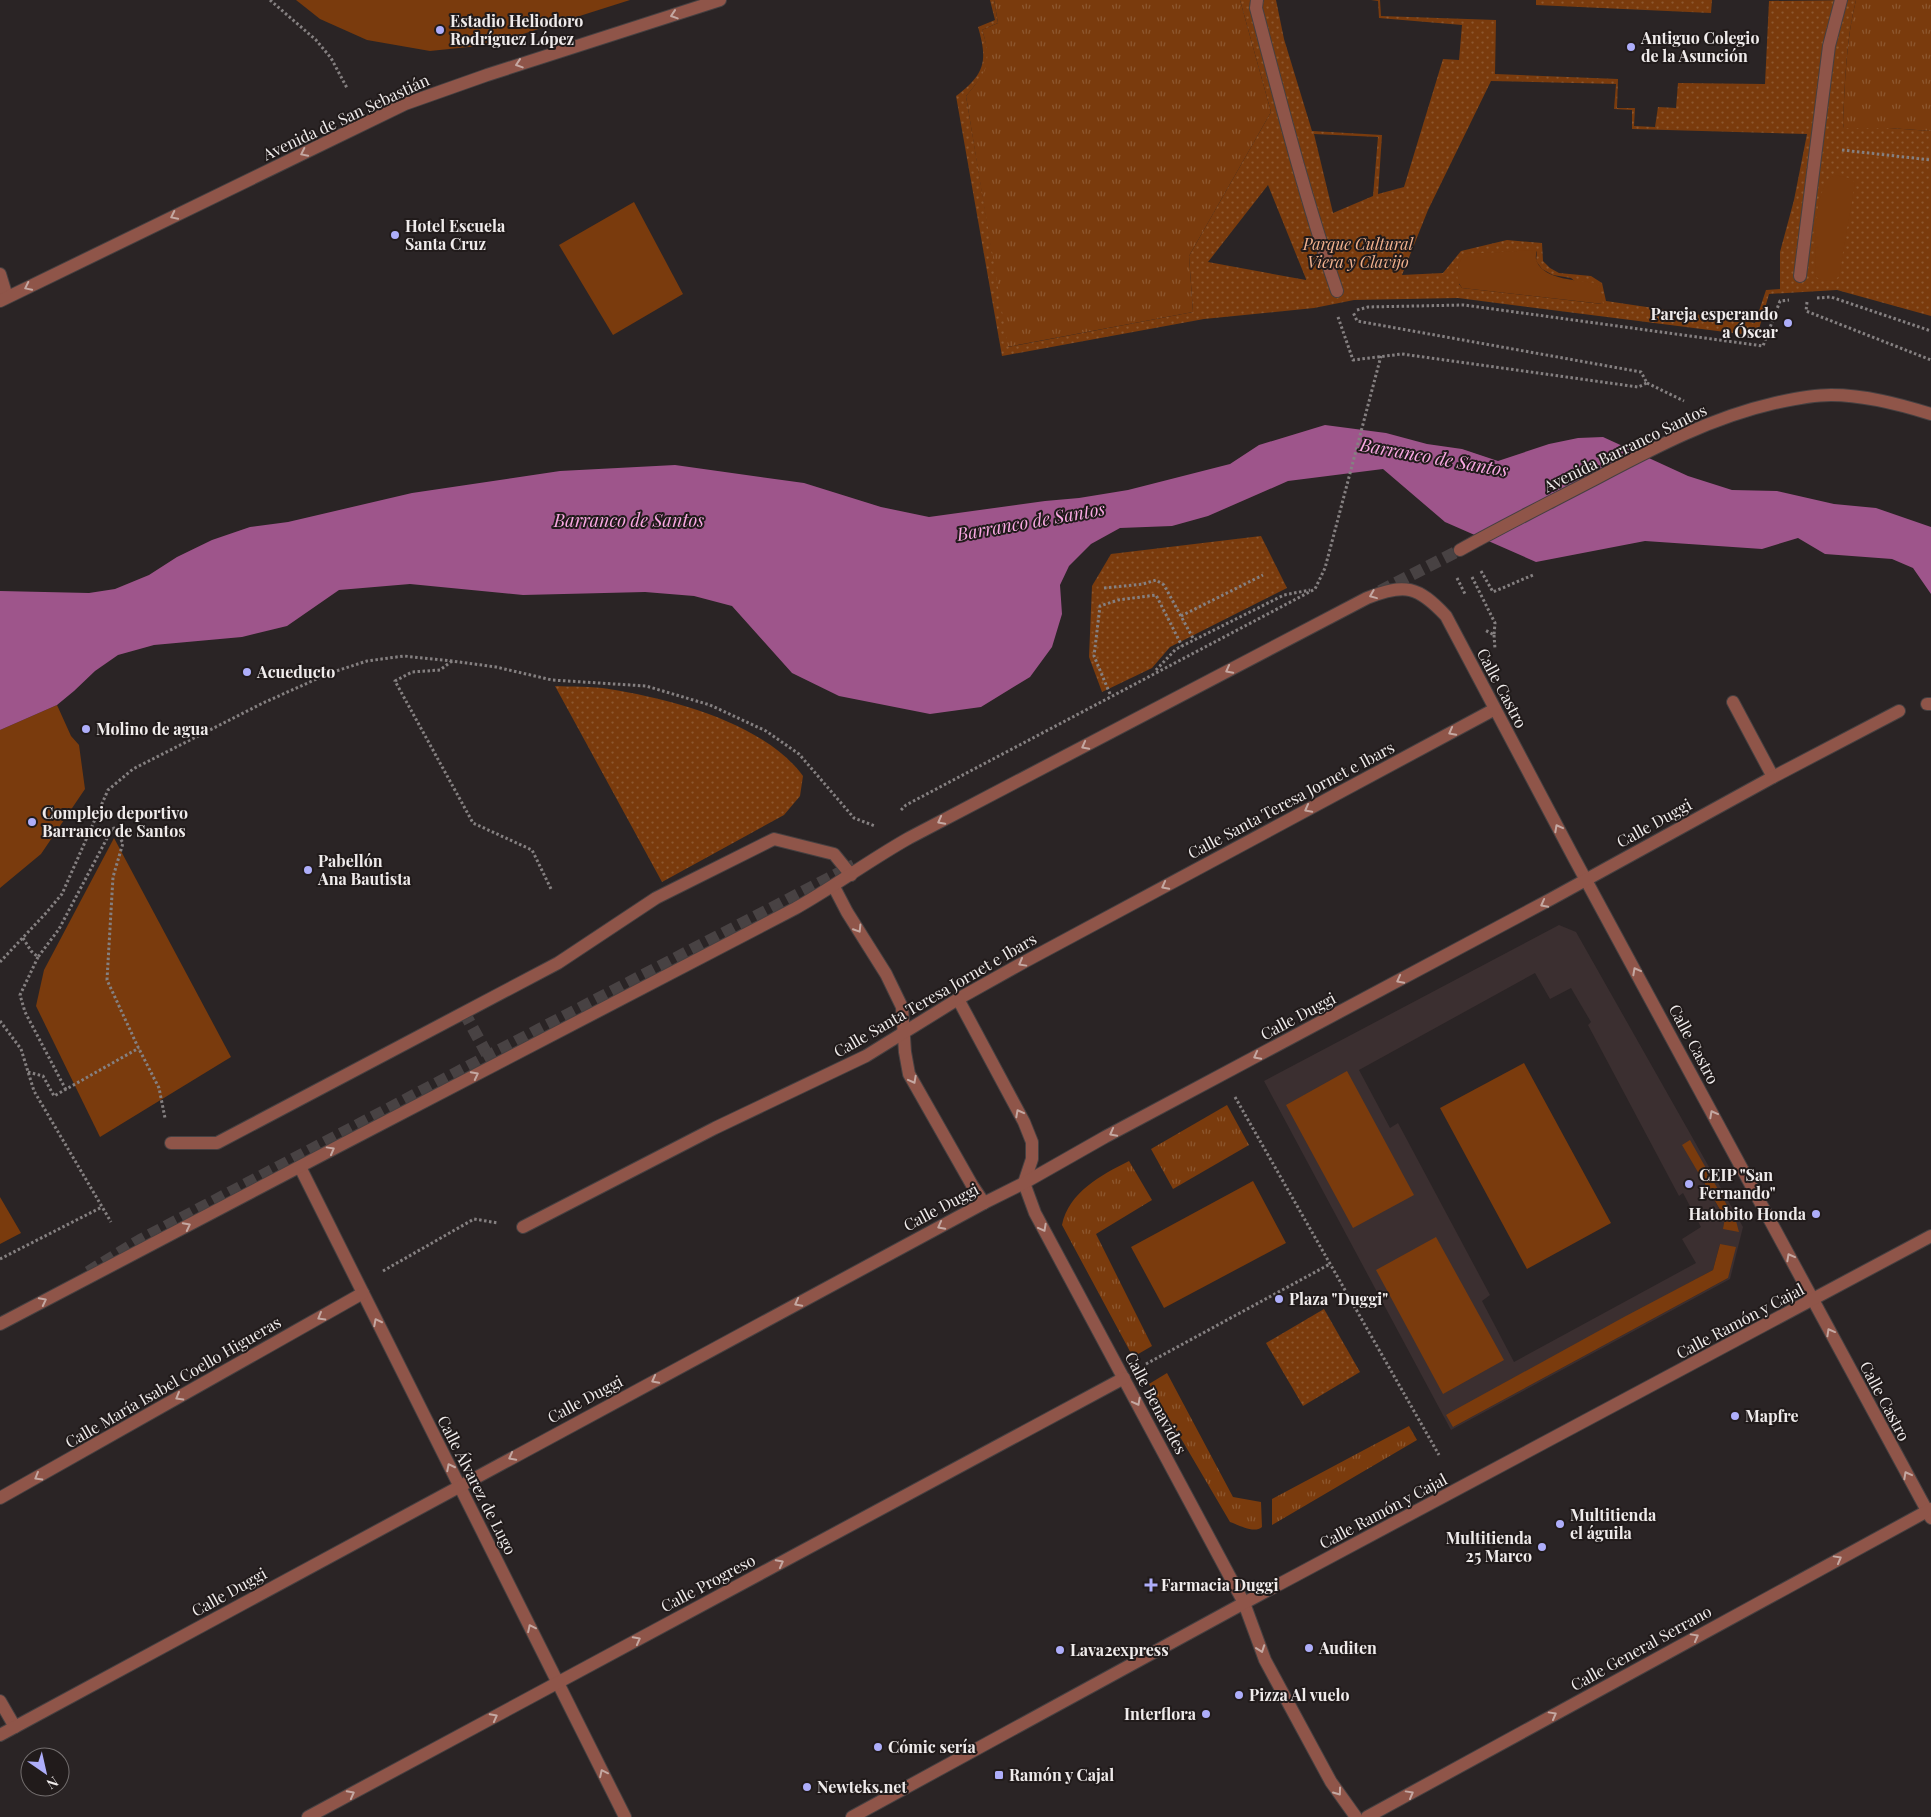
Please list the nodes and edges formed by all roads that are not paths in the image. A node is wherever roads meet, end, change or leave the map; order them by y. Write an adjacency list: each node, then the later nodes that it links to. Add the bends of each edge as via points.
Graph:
1 (720, 0): 7 (street, Avenida de San Sebastián, one-way to 7, via 405,104)
2 (1257, 0): 6 (street, via 1256,8 1298,167)
3 (1841, 0): 5 (street, via 1829,46)
4 (0, 274): 7 (street)
5 (1800, 276)
6 (1337, 291)
7 (4, 299)
8 (1931, 414): 9 (street, Avenida Barranco Santos, via 1867,398 1830,395 1798,398 1756,408 1668,441)
9 (1460, 550)
10 (1733, 702): 13 (street)
11 (1495, 709): 14 (street, Calle Castro, one-way to 14, via 1446,616 1420,593 1389,589 890,848); 15 (street, Calle Castro, one-way to 11); 17 (street, Calle Santa Teresa Jornet e Ibars, one-way to 17)
12 (1899, 711): 13 (street, Calle Duggi)
13 (1773, 777): 15 (street, Calle Duggi)
14 (851, 875): 16 (street); 19 (street, via 834,854 774,839 656,898 558,963 217,1143)
15 (1586, 880): 21 (street, Calle Duggi, one-way to 21); 26 (street, Calle Castro, one-way to 15)
16 (834, 887): 18 (street, one-way to 18, via 902,1007); 20 (street, one-way to 16)
17 (958, 999): 18 (street, Calle Santa Teresa Jornet e Ibars); 21 (street, one-way to 17, via 1032,1159 1032,1142)
18 (903, 1033): 22 (street, one-way to 22, via 909,1074); 23 (street, Calle Santa Teresa Jornet e Ibars, via 866,1056 715,1128)
19 (170, 1143)
20 (300, 1167): 25 (street, Calle Álvarez de Lugo); 27 (street, one-way to 20)
21 (1024, 1183): 22 (street, Calle Duggi); 28 (street, Calle Benavides, one-way to 28, via 1035,1213)
22 (984, 1203): 29 (street, Calle Duggi, one-way to 29)
23 (523, 1227)
24 (1931, 1236): 26 (street, Calle Ramón y Cajal)
25 (363, 1293): 29 (street, Calle Álvarez de Lugo, one-way to 25); 30 (street, Calle María Isabel Coello Higueras, one-way to 30)
26 (1812, 1301): 31 (street, Calle Castro, one-way to 26); 32 (street, Calle Ramón y Cajal)
27 (0, 1324)
28 (1124, 1378): 32 (street, Calle Benavides, one-way to 32); 33 (street, Calle Progreso, one-way to 28)
29 (459, 1485): 33 (street, Calle Álvarez de Lugo, one-way to 29); 35 (street, Calle Duggi)
30 (0, 1498)
31 (1930, 1513): 41 (street, Calle General Serrano, one-way to 31)
32 (1244, 1603): 39 (street, Calle Ramón y Cajal); 40 (street, Calle Benavides, one-way to 40, via 1265,1660 1331,1782)
33 (558, 1682): 37 (street, Calle Progreso, one-way to 33); 38 (street, Calle Álvarez de Lugo, one-way to 33)
34 (0, 1701): 35 (street)
35 (14, 1727): 36 (street, Calle Duggi)
36 (0, 1735)
37 (308, 1817)
38 (625, 1817)
39 (852, 1817)
40 (1356, 1817)
41 (1367, 1817)

